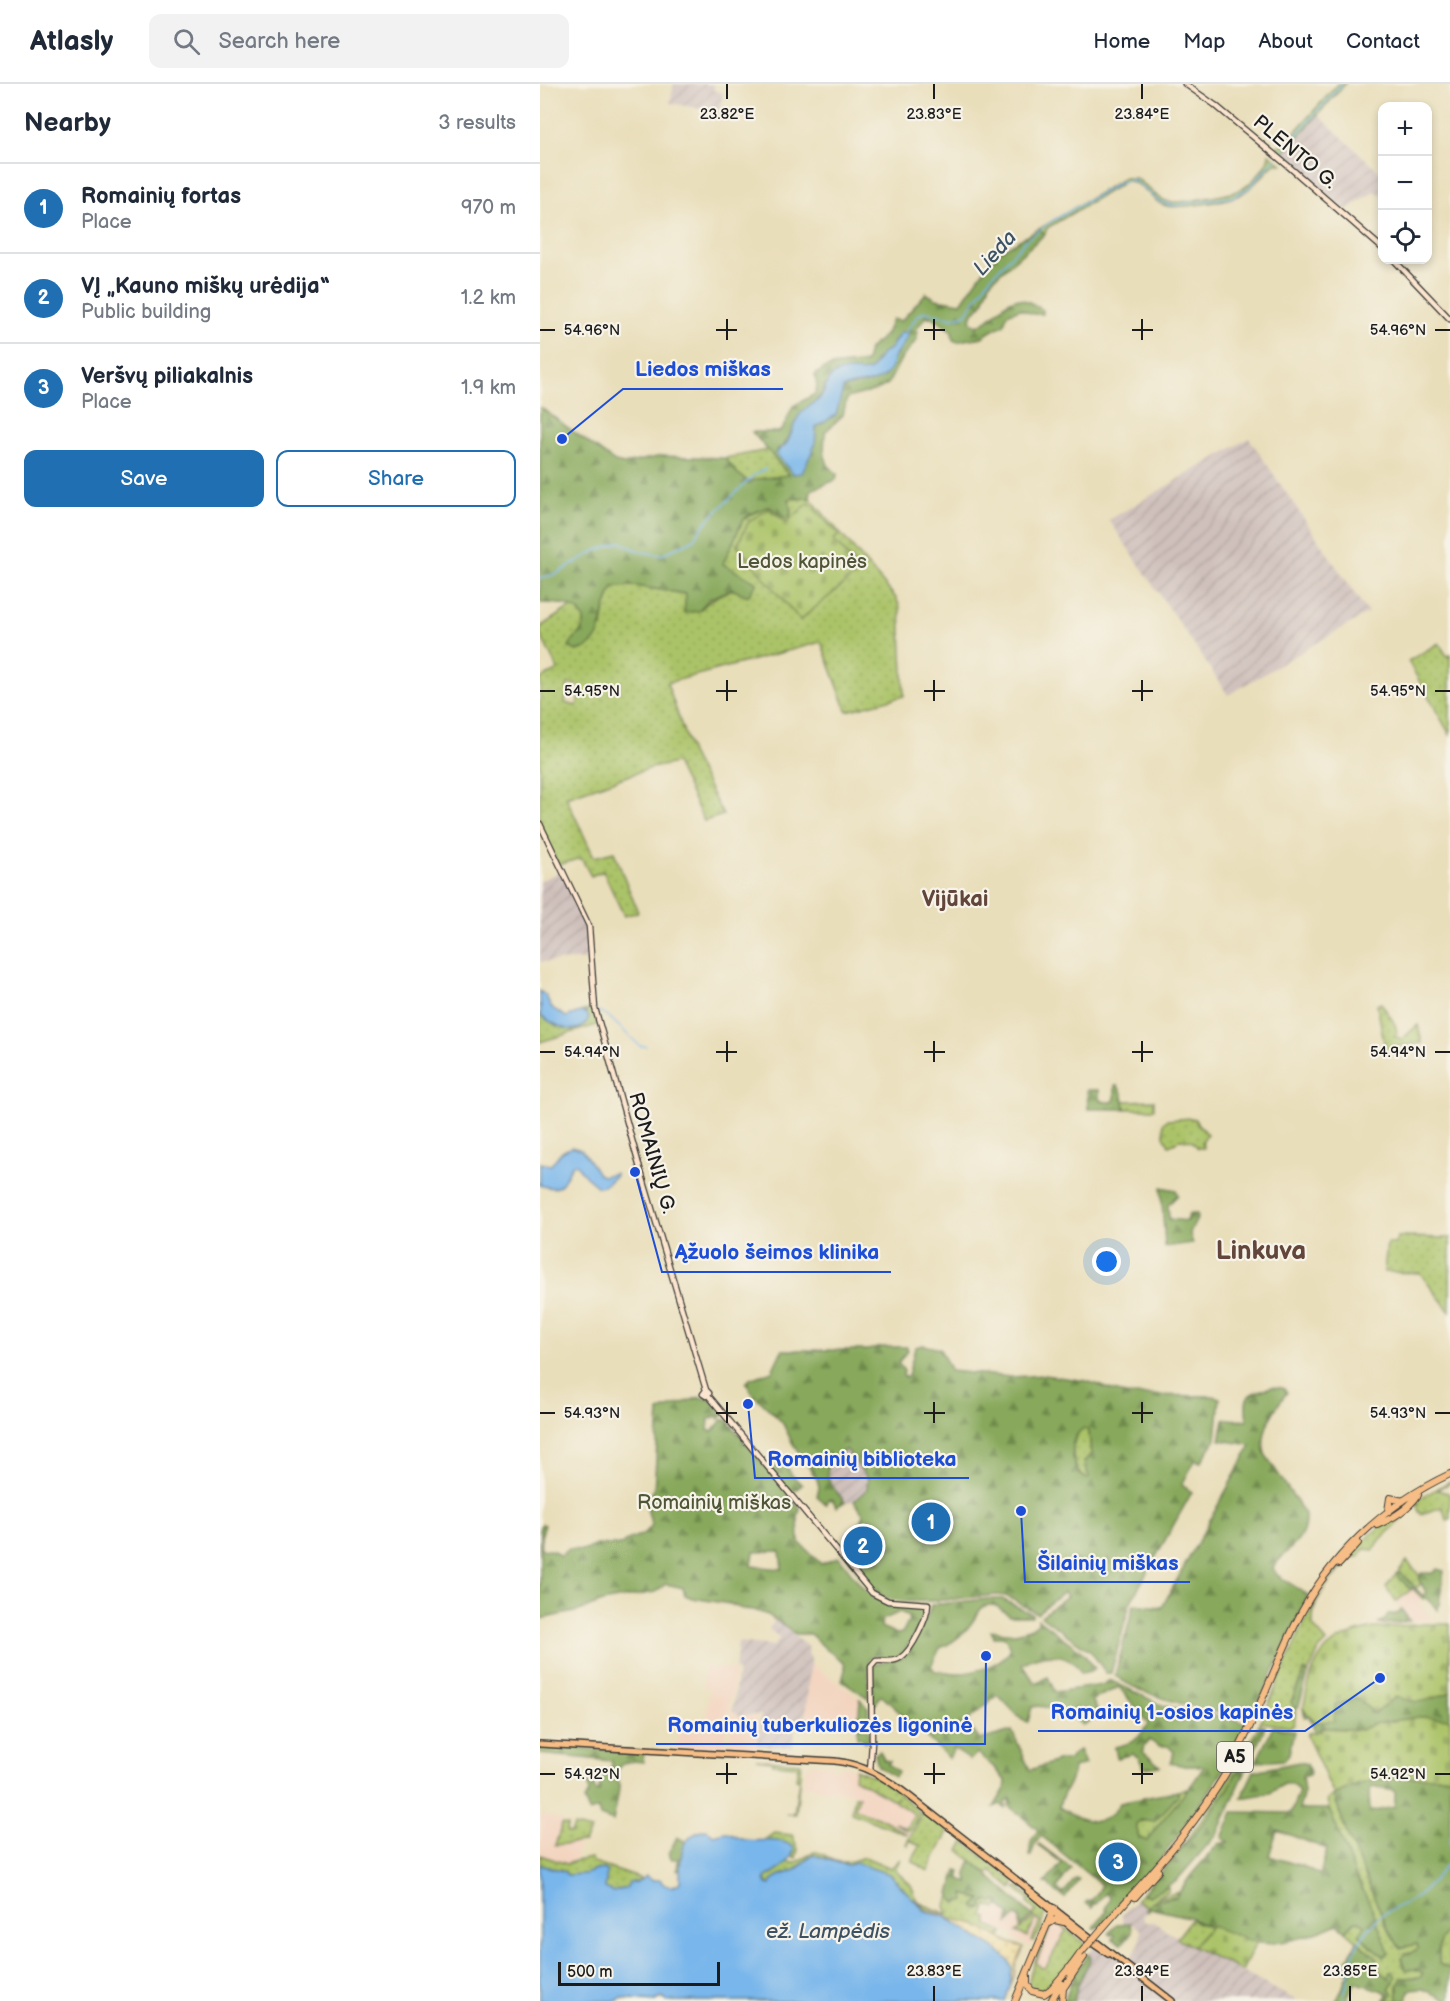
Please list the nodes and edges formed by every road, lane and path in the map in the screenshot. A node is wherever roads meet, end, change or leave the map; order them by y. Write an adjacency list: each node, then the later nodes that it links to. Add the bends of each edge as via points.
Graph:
1 (1185, 84): 2 (main road, PLENTO G.)
2 (1378, 244)
3 (1398, 264): 4 (main road)
4 (1450, 319)
5 (540, 824): 8 (main road, ROMAINIŲ G., via 590,929 595,1008 707,1393 875,1595 893,1602 928,1604 925,1619 906,1653 896,1660 876,1661 871,1667)
6 (1450, 1476): 11 (highway, A5, via 1418,1495 1396,1516 1377,1525 1340,1563 1310,1605 1249,1739 1215,1797 1179,1846); 11 (highway, A5, via 1403,1501 1390,1498 1388,1511 1355,1540 1318,1585 1296,1622 1245,1738 1216,1789)
7 (540, 1744): 9 (main road, via 835,1761)
8 (872, 1761): 9 (main road); 10 (main road)
9 (870, 1771): 10 (main road)
10 (879, 1775): 12 (main road)
11 (1121, 1910): 15 (highway, A5, bridge)
12 (1055, 1911): 13 (main road); 14 (highway); 16 (main road)
13 (1064, 1922): 14 (highway, via 1055,1920); 16 (main road)
14 (1046, 1926): 17 (highway)
15 (1082, 1955): 18 (highway, A5); 19 (highway, A5)
16 (1125, 1964): 23 (main road)
17 (1028, 1968): 18 (highway, via 1029,1987 1041,1994 1051,1989); 20 (highway)
18 (1069, 1968): 21 (highway, A5)
19 (1063, 1988): 21 (highway, A5); 22 (highway)
20 (1015, 2001)
21 (1053, 2001)
22 (1062, 2001)
23 (1172, 2001)

